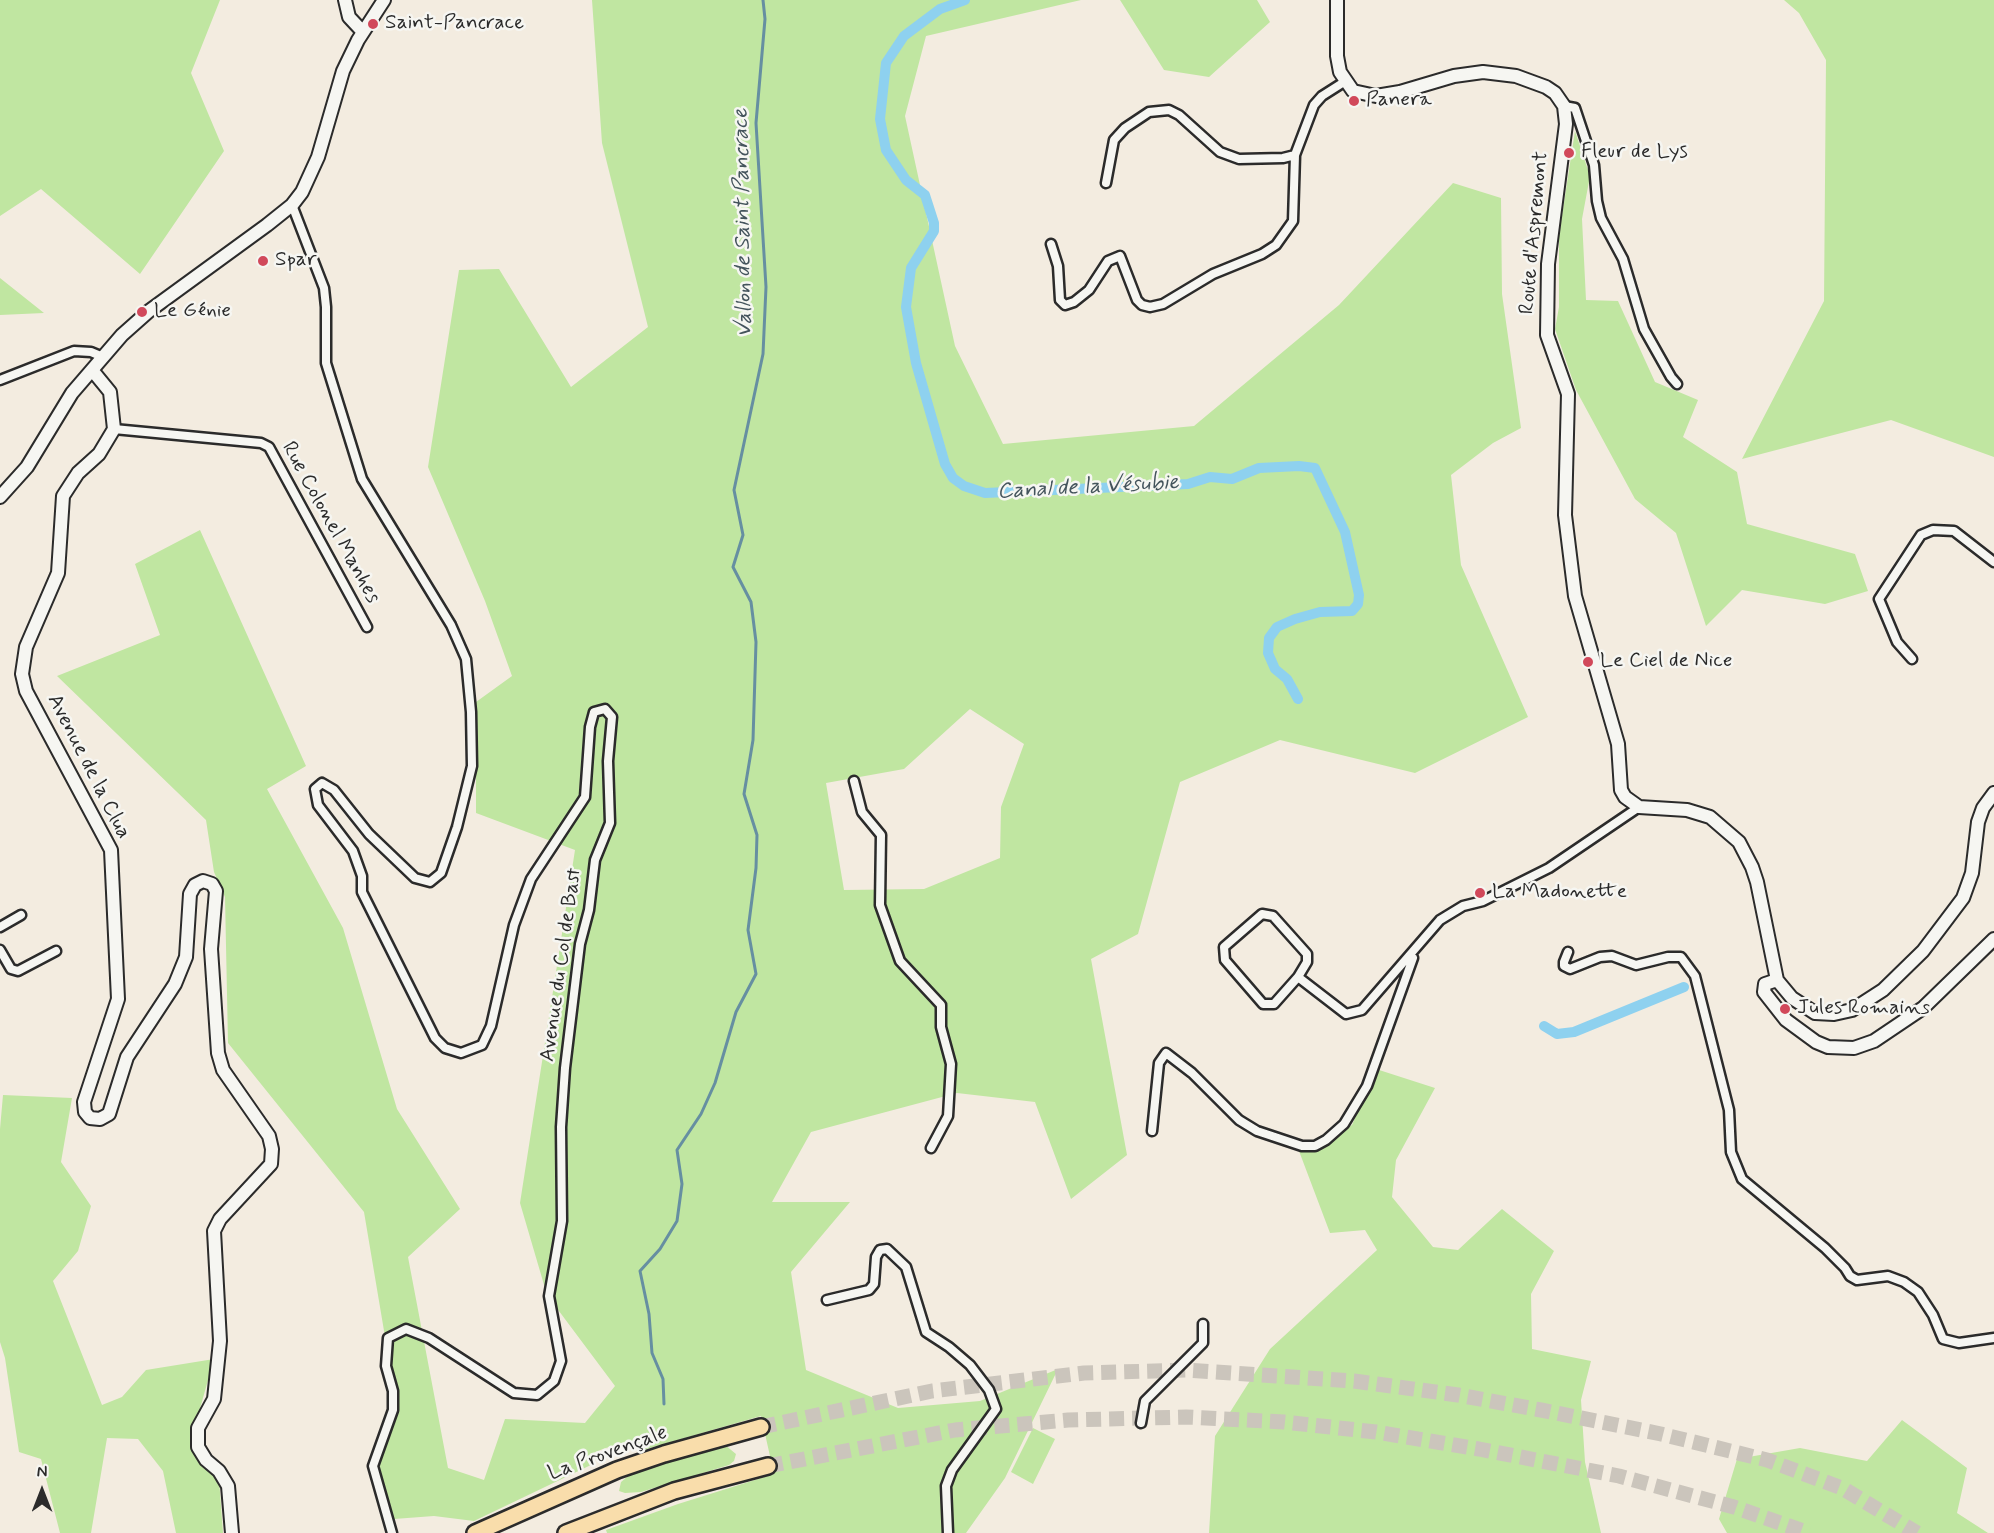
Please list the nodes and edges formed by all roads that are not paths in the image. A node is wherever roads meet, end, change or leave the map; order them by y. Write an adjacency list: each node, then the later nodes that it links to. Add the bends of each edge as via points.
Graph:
1 (345, 0): 4 (street, via 349,17)
2 (384, 0): 4 (street)
3 (1337, 0): 5 (street, via 1337,56)
4 (363, 32): 9 (street, via 343,70 311,174)
5 (1344, 82): 6 (street, via 1353,91 1376,96 1454,76 1496,73 1546,87); 7 (street, via 1314,105)
6 (1564, 106): 14 (street, via 1575,108 1594,165 1601,218 1623,259 1644,329); 22 (street, Route d'Aspremont, via 1566,124 1551,228 1546,322 1550,348 1568,394 1566,531 1575,596 1618,744 1621,790)
7 (1295, 155): 8 (street, via 1239,159 1220,152 1179,115 1169,110 1149,112 1114,140); 10 (street, via 1293,221 1281,239 1262,254 1213,274 1163,304 1150,307 1137,300 1120,256 1108,261 1089,290 1065,305 1060,300 1058,266)
8 (1106, 183)
9 (292, 205): 11 (street, via 149,311); 41 (street, Avenue du Col de Bast, via 324,288 326,363 362,480 451,625 466,659 472,766 441,873 430,882 415,878 369,834 334,790 322,783 315,789 318,805 353,851 362,876 362,892 435,1038 445,1047 460,1053 482,1045 491,1026 514,926 531,879 585,797 594,712 605,709 612,717 608,761 610,823 595,860 565,1068 562,1221 549,1296 561,1361 554,1381 537,1395 514,1393 429,1338 406,1329 388,1338 386,1366 393,1410 373,1466)
10 (1051, 244)
11 (103, 357): 12 (street); 13 (street, via 74,351)
12 (92, 370): 15 (street, via 110,392); 16 (street, via 61,409 27,467)
13 (0, 380)
14 (1677, 384)
15 (114, 429): 18 (street, Rue Colonel Manhes, via 261,443 269,447); 40 (street, Avenue de la Clua, via 99,454 78,473 63,496 58,573 26,646 22,674 26,690 111,850 118,999 84,1102 90,1118 100,1119 109,1114 127,1058 175,984 186,957 190,894 195,885 203,882 212,884 216,891 211,949 218,1053 223,1070 269,1136 272,1149 271,1164 220,1219 214,1232 220,1341 214,1399 198,1428 198,1447 228,1486)
16 (0, 497)
17 (1994, 562): 19 (street, via 1954,531 1933,530 1921,535 1879,599 1897,642)
18 (367, 627)
19 (1912, 659)
20 (854, 781): 33 (street, via 862,812 881,835 880,905 900,960 941,1005 941,1027 951,1064 948,1116)
21 (1994, 793): 31 (street, via 1978,822 1972,873 1963,898 1923,951 1883,990 1852,1010 1815,1013 1792,998)
22 (1639, 807): 26 (street, via 1549,868 1440,920); 31 (street, via 1698,813 1721,825 1739,842 1752,867)
23 (21, 915): 24 (street)
24 (0, 927)
25 (1994, 939): 31 (street, via 1923,1008 1874,1041 1854,1048 1822,1044 1785,1020 1764,992 1765,984)
26 (1416, 949): 30 (street, via 1362,1010 1346,1014); 32 (street, via 1367,1086 1344,1124 1326,1140 1315,1146 1302,1146 1257,1131 1239,1120 1166,1053 1159,1063)
27 (0, 950): 28 (street, via 11,969 18,971)
28 (56, 951)
29 (1568, 952): 36 (street, via 1563,962 1570,969 1600,957 1612,956 1636,965 1681,957 1695,976 1729,1110 1731,1152 1742,1179 1825,1248 1850,1276 1857,1280 1888,1276 1918,1292 1943,1339 1959,1343)
30 (1298, 977): 30 (street, via 1274,1004 1263,1004 1225,960 1224,947 1262,914 1273,916 1307,954)
31 (1777, 980)
32 (1152, 1131)
33 (931, 1148)
34 (827, 1300): 44 (street, via 869,1290 874,1284 876,1257 880,1250 887,1249 906,1268 926,1332 970,1365 989,1390 996,1409 952,1470 946,1486)
35 (1203, 1324): 37 (street, via 1203,1343 1145,1401)
36 (1994, 1338)
37 (1141, 1424)
38 (761, 1427): 42 (highway, La Provençale, via 617,1470)
39 (768, 1466): 43 (highway, via 674,1491)
40 (232, 1533)
41 (392, 1533)
42 (475, 1533)
43 (566, 1533)
44 (948, 1533)

